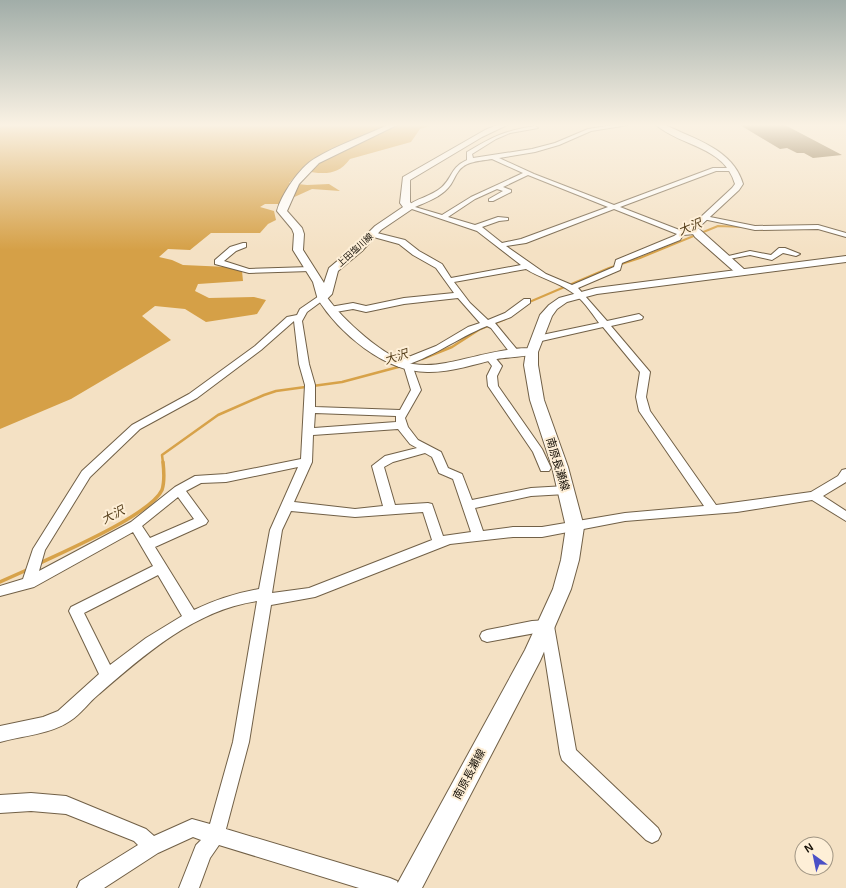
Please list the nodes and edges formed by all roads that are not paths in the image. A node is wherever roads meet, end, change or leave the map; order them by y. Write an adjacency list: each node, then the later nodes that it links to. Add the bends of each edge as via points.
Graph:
1 (311, 166): 26 (main road, via 295,183 282,212 297,228 298,250)
2 (425, 166): 10 (main road, via 406,179 404,203)
3 (462, 166): 10 (street, via 455,171 445,188)
4 (514, 166): 7 (street)
5 (730, 166): 6 (street)
6 (732, 169): 11 (street, via 715,169); 13 (street, via 739,184)
7 (528, 173): 8 (street); 11 (street)
8 (498, 187): 9 (street, via 509,191); 12 (street)
9 (491, 200)
10 (409, 207): 12 (street); 18 (main road, 上田塩川線)
11 (613, 207): 17 (street); 21 (street, via 523,241)
12 (443, 217): 15 (street)
13 (705, 218): 16 (street, via 693,228); 19 (street, via 755,228 818,227)
14 (506, 219): 15 (street, via 498,219)
15 (476, 227): 21 (street)
16 (695, 232): 17 (street); 23 (street)
17 (681, 233): 29 (street, via 677,238 618,265)
18 (373, 234): 28 (street, via 402,242 439,266); 31 (main road, 上田塩川線, via 333,270 326,294)
19 (846, 236)
20 (243, 245): 26 (street, via 233,249 218,262 249,271)
21 (501, 245): 25 (street)
22 (796, 254): 23 (street, via 782,250 772,258 750,253)
23 (724, 258): 27 (street)
24 (846, 259): 27 (main road, 南原長瀬線)
25 (527, 266): 28 (street); 29 (street)
26 (310, 269): 31 (main road, via 318,282)
27 (741, 272): 29 (main road, 南原長瀬線)
28 (451, 280): 30 (street)
29 (576, 291): 37 (street); 38 (main road, 南原長瀬線, via 546,315)
30 (461, 295): 33 (street, via 366,309 352,306); 36 (street)
31 (322, 298): 33 (street); 34 (street)
32 (527, 301): 36 (street, via 508,315)
33 (330, 310): 41 (street, via 348,329 381,354)
34 (299, 316): 42 (street, via 304,364 310,385); 64 (street, via 290,319 258,348 193,396 136,427 86,474 39,549)
35 (639, 317): 37 (street)
36 (486, 323): 39 (street, via 494,326); 41 (street)
37 (606, 325): 38 (street); 55 (street, via 645,372 647,381 641,396 642,404 653,426 669,445)
38 (535, 346): 39 (street); 51 (main road, 南原長瀬線, via 531,365 537,400)
39 (514, 352): 40 (street)
40 (490, 357): 41 (street, via 446,366 424,368); 48 (street, via 497,366 492,376 493,386 538,452)
41 (404, 365): 43 (street, via 416,390)
42 (310, 410): 43 (street); 45 (street)
43 (402, 413): 44 (street)
44 (402, 425): 45 (street); 46 (street, via 414,442)
45 (308, 432): 47 (street)
46 (427, 449): 53 (street, via 437,455 443,470 458,477); 56 (street, via 389,459 378,466)
47 (306, 462): 50 (street, via 226,478 198,480); 54 (street)
48 (545, 468)
49 (846, 473): 52 (street, via 842,479)
50 (179, 490): 58 (street); 62 (street, via 202,521)
51 (566, 490): 53 (street, via 531,492); 59 (main road, 南原長瀬線)
52 (814, 496): 55 (street, via 737,508); 57 (street)
53 (468, 505): 60 (street)
54 (287, 506): 56 (street, via 355,513); 66 (street, via 276,530)
55 (712, 509): 59 (street, via 625,517)
56 (390, 510): 61 (street, via 428,507)
57 (846, 517)
58 (135, 525): 62 (street); 64 (street)
59 (575, 527): 60 (street, via 542,532); 68 (main road, 南原長瀬線, via 564,582)
60 (478, 535): 61 (street)
61 (439, 542): 66 (street, via 354,578 310,593)
62 (147, 545): 63 (street)
63 (161, 568): 67 (street); 70 (street, via 76,611)
64 (28, 582): 65 (street)
65 (0, 591)
66 (265, 597): 67 (street, via 217,605); 73 (street, via 240,742)
67 (191, 618): 70 (street, via 139,651)
68 (547, 626): 69 (street); 74 (street, via 568,754); 79 (main road, 南原長瀬線)
69 (487, 636)
70 (108, 676): 71 (street, via 63,716)
71 (0, 734)
72 (0, 804): 75 (street, via 66,804 140,835)
73 (216, 834): 75 (street, via 192,828); 77 (street, via 203,852); 78 (street)
74 (652, 834)
75 (152, 847): 76 (street)
76 (87, 888)
77 (189, 888)
78 (390, 888)
79 (408, 888)

